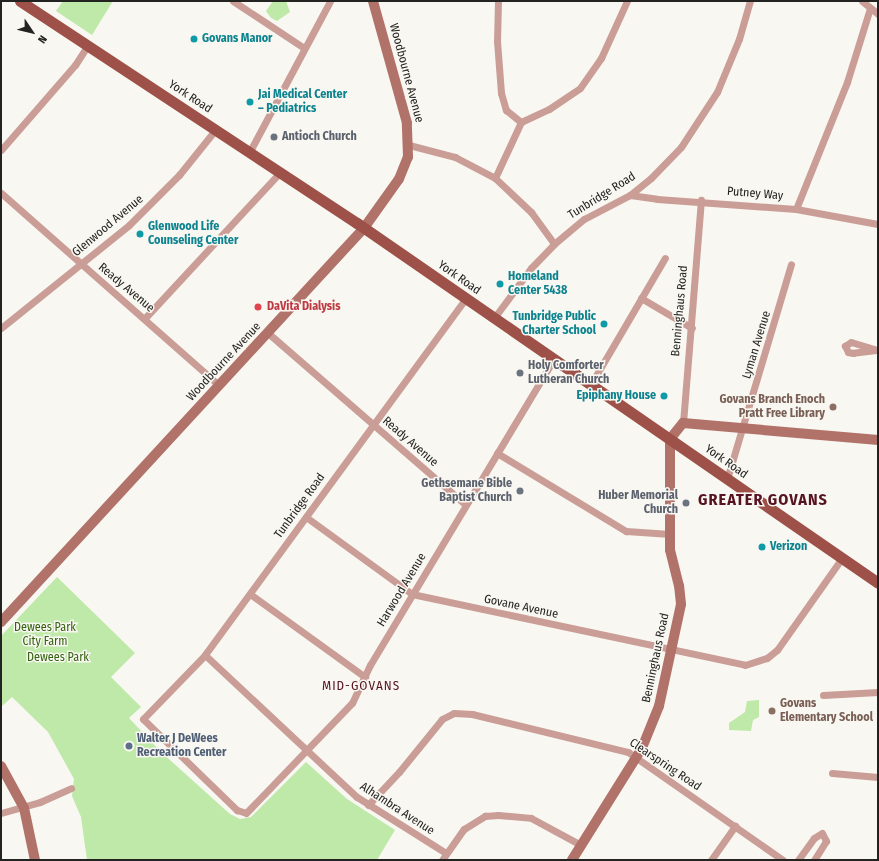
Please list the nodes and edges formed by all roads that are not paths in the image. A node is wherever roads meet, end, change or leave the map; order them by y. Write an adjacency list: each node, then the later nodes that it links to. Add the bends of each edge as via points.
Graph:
1 (20, 1): 11 (main road, York Road)
2 (233, 1): 12 (street)
3 (330, 1): 12 (street)
4 (373, 1): 15 (street, Woodbourne Avenue, via 398,84)
5 (498, 1): 13 (street, via 497,41 501,92 506,110)
6 (627, 1): 13 (street, via 601,58 580,88 549,109)
7 (750, 1): 21 (street, Tunbridge Road, via 727,70 707,111 668,162)
8 (862, 1): 9 (street)
9 (870, 8): 10 (street); 23 (street, via 847,82)
10 (878, 14)
11 (88, 46): 14 (main road, York Road); 16 (street, via 75,65)
12 (304, 48): 17 (street)
13 (521, 122): 19 (street)
14 (216, 129): 17 (main road, York Road); 28 (street, Glenwood Avenue, via 153,202 102,248)
15 (409, 145): 19 (street, via 455,157); 25 (street, Woodbourne Avenue, via 406,166 399,179)
16 (1, 150)
17 (250, 151): 18 (main road, York Road)
18 (281, 171): 25 (main road, York Road); 32 (street)
19 (495, 178): 26 (street, via 531,212)
20 (1, 192): 28 (street, Ready Avenue)
21 (630, 195): 22 (street, Putney Way, via 657,199); 26 (street, Tunbridge Road, via 584,219)
22 (701, 200): 23 (street, Putney Way); 35 (street, Benninghaus Road)
23 (796, 208): 24 (street, Putney Way)
24 (878, 224)
25 (364, 228): 30 (main road, York Road); 36 (street, Woodbourne Avenue)
26 (554, 244): 33 (street, Tunbridge Road, via 531,268)
27 (665, 258): 31 (street)
28 (80, 264): 32 (street, Ready Avenue); 34 (street, Glenwood Avenue)
29 (791, 264): 42 (street, Lyman Avenue)
30 (466, 298): 33 (main road, York Road); 40 (street, Tunbridge Road)
31 (641, 298): 35 (street); 38 (street)
32 (145, 318): 39 (street, Ready Avenue)
33 (494, 318): 37 (main road, York Road)
34 (1, 328)
35 (692, 328): 41 (street, Benninghaus Road)
36 (268, 333): 39 (street, Woodbourne Avenue); 40 (street, Ready Avenue)
37 (554, 359): 38 (main road, York Road); 45 (street, Harwood Avenue)
38 (591, 384): 43 (main road, York Road)
39 (219, 385): 54 (street, Woodbourne Avenue)
40 (373, 424): 47 (street, Ready Avenue); 48 (street, Tunbridge Road)
41 (683, 424): 42 (street); 43 (street)
42 (744, 430): 44 (street); 46 (street, Lyman Avenue)
43 (670, 439): 46 (main road, York Road); 49 (street, Benninghaus Road)
44 (878, 440)
45 (497, 453): 47 (street, Harwood Avenue); 49 (street, via 626,531)
46 (727, 479): 50 (main road, York Road)
47 (466, 505): 53 (street, Harwood Avenue)
48 (306, 516): 52 (street, Tunbridge Road); 53 (street, Govane Avenue)
49 (670, 534): 55 (street, Benninghaus Road, via 670,550 680,597)
50 (842, 558): 51 (main road, York Road); 55 (street, Govane Avenue, via 782,645 771,656 754,663 731,664)
51 (878, 583)
52 (250, 594): 56 (street, Tunbridge Road); 57 (street)
53 (412, 594): 55 (street, Govane Avenue); 57 (street, Harwood Avenue)
54 (1, 622)
55 (671, 650): 61 (street, Benninghaus Road, via 656,718)
56 (205, 655): 60 (street, Alhambra Avenue); 69 (street, Tunbridge Road, via 143,719 237,810)
57 (364, 677): 60 (street, Harwood Avenue, via 352,703)
58 (878, 692): 59 (street)
59 (823, 695)
60 (306, 752): 66 (street, Alhambra Avenue); 69 (street, Harwood Avenue)
61 (636, 757): 66 (street, Clearspring Road, via 619,748 472,714 454,713 442,720); 70 (street, Clearspring Road); 71 (street, Benninghaus Road)
62 (1, 766): 67 (street)
63 (832, 773): 64 (street)
64 (878, 777)
65 (71, 788): 67 (street)
66 (368, 805): 72 (street, Alhambra Avenue)
67 (24, 808): 68 (street); 73 (street)
68 (1, 813)
69 (246, 813)
70 (734, 826): 75 (street); 76 (street, Clearspring Road)
71 (581, 845): 72 (street, Alhambra Avenue, via 531,818 485,816 464,829); 74 (street, Benninghaus Road)
72 (444, 857)
73 (35, 860)
74 (572, 860)
75 (711, 860)
76 (783, 860)
77 (798, 860): 78 (street, via 814,838 822,833 826,841)
78 (814, 860)

